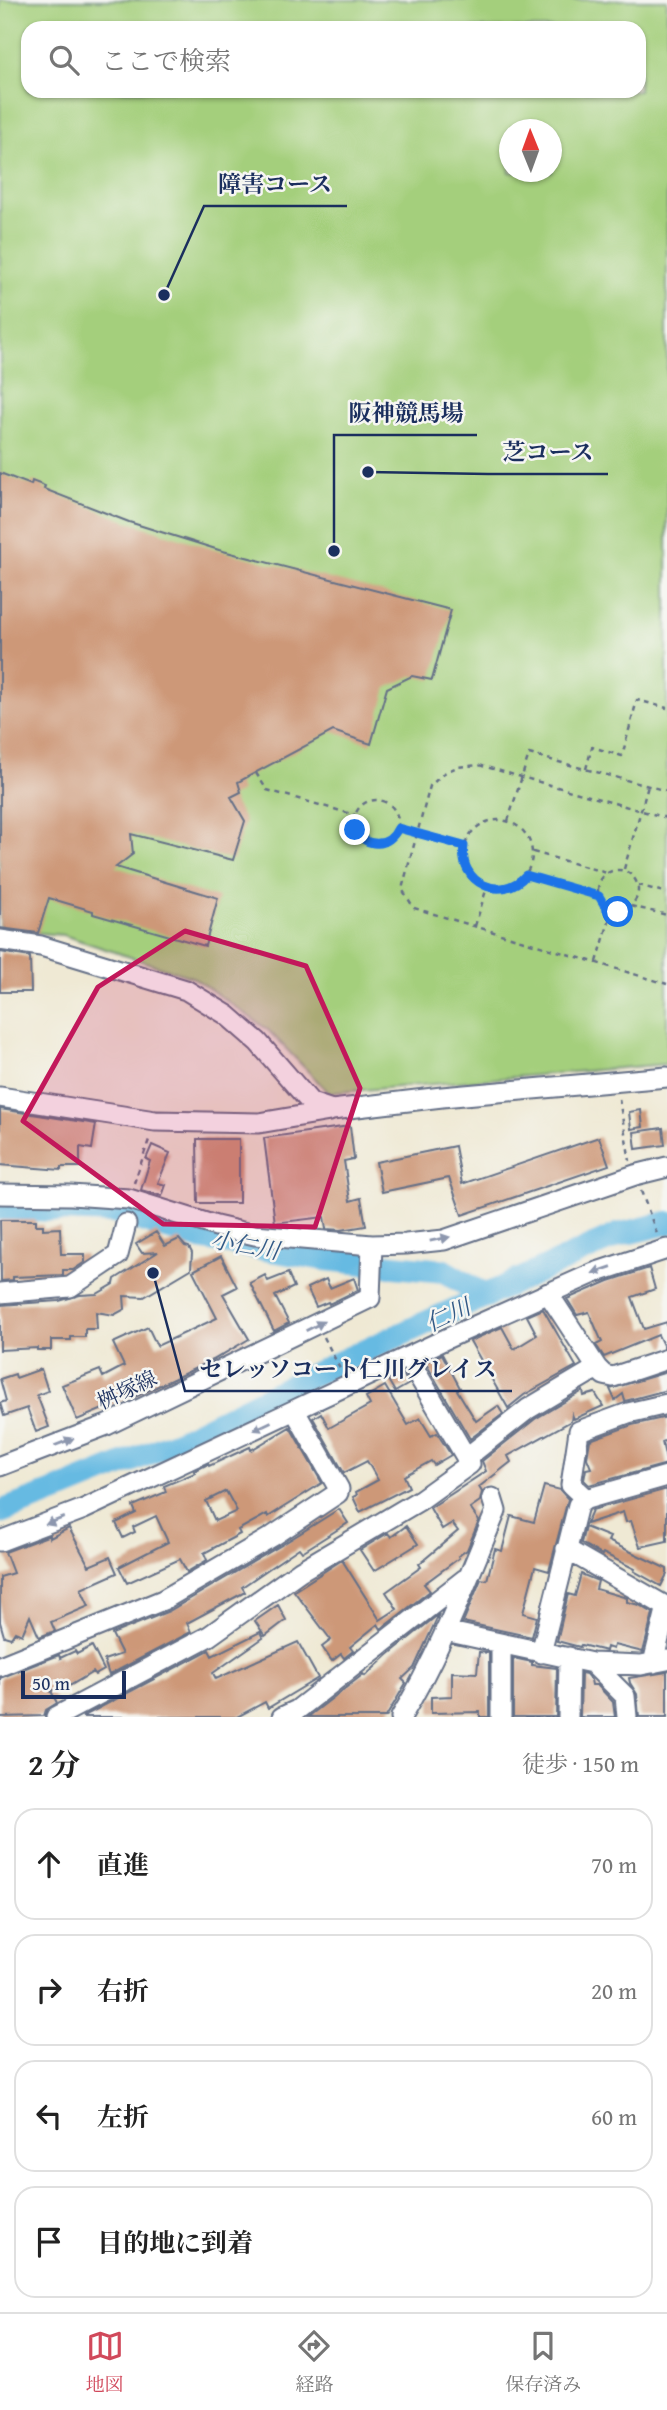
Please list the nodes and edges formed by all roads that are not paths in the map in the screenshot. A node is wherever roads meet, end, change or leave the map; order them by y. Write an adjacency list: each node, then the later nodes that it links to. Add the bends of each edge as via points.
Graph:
1 (0, 940): 4 (street, via 41,946 186,990 258,1042 311,1103)
2 (667, 1077): 4 (street)
3 (0, 1097): 4 (street, via 155,1121 259,1123)
4 (331, 1110)
5 (667, 1167): 9 (street, one-way to 5, via 444,1240 637,1184)
6 (0, 1194): 9 (street, via 132,1191 255,1235)
7 (126, 1224): 10 (street, via 118,1255 70,1287)
8 (664, 1246): 11 (street, one-way to 11)
9 (373, 1247): 18 (street, 桝塚線, one-way to 9, via 107,1425 370,1298)
10 (0, 1293)
11 (548, 1293): 12 (street); 14 (street)
12 (408, 1358): 16 (street); 17 (street)
13 (667, 1359): 14 (street, via 613,1377)
14 (597, 1368): 17 (street, via 528,1409)
15 (667, 1404): 21 (street, via 579,1431 571,1485)
16 (295, 1411): 22 (street, one-way to 22, via 84,1509); 32 (street, via 338,1493 163,1600)
17 (466, 1458): 34 (street, via 470,1464 430,1493 300,1571 209,1636)
18 (0, 1466)
19 (667, 1476): 21 (street)
20 (492, 1498): 24 (street, via 496,1511)
21 (586, 1499): 23 (street, via 578,1505)
22 (0, 1541)
23 (566, 1549): 25 (street); 28 (street)
24 (468, 1576): 26 (street); 33 (street)
25 (667, 1607): 30 (street)
26 (445, 1632): 27 (street); 35 (street)
27 (501, 1644): 28 (street); 36 (street)
28 (541, 1653): 29 (street)
29 (569, 1657): 31 (street); 37 (street)
30 (660, 1661): 31 (street)
31 (592, 1663): 38 (street, via 625,1696)
32 (0, 1666)
33 (293, 1715)
34 (57, 1717)
35 (401, 1717)
36 (501, 1717)
37 (568, 1717)
38 (627, 1717)

